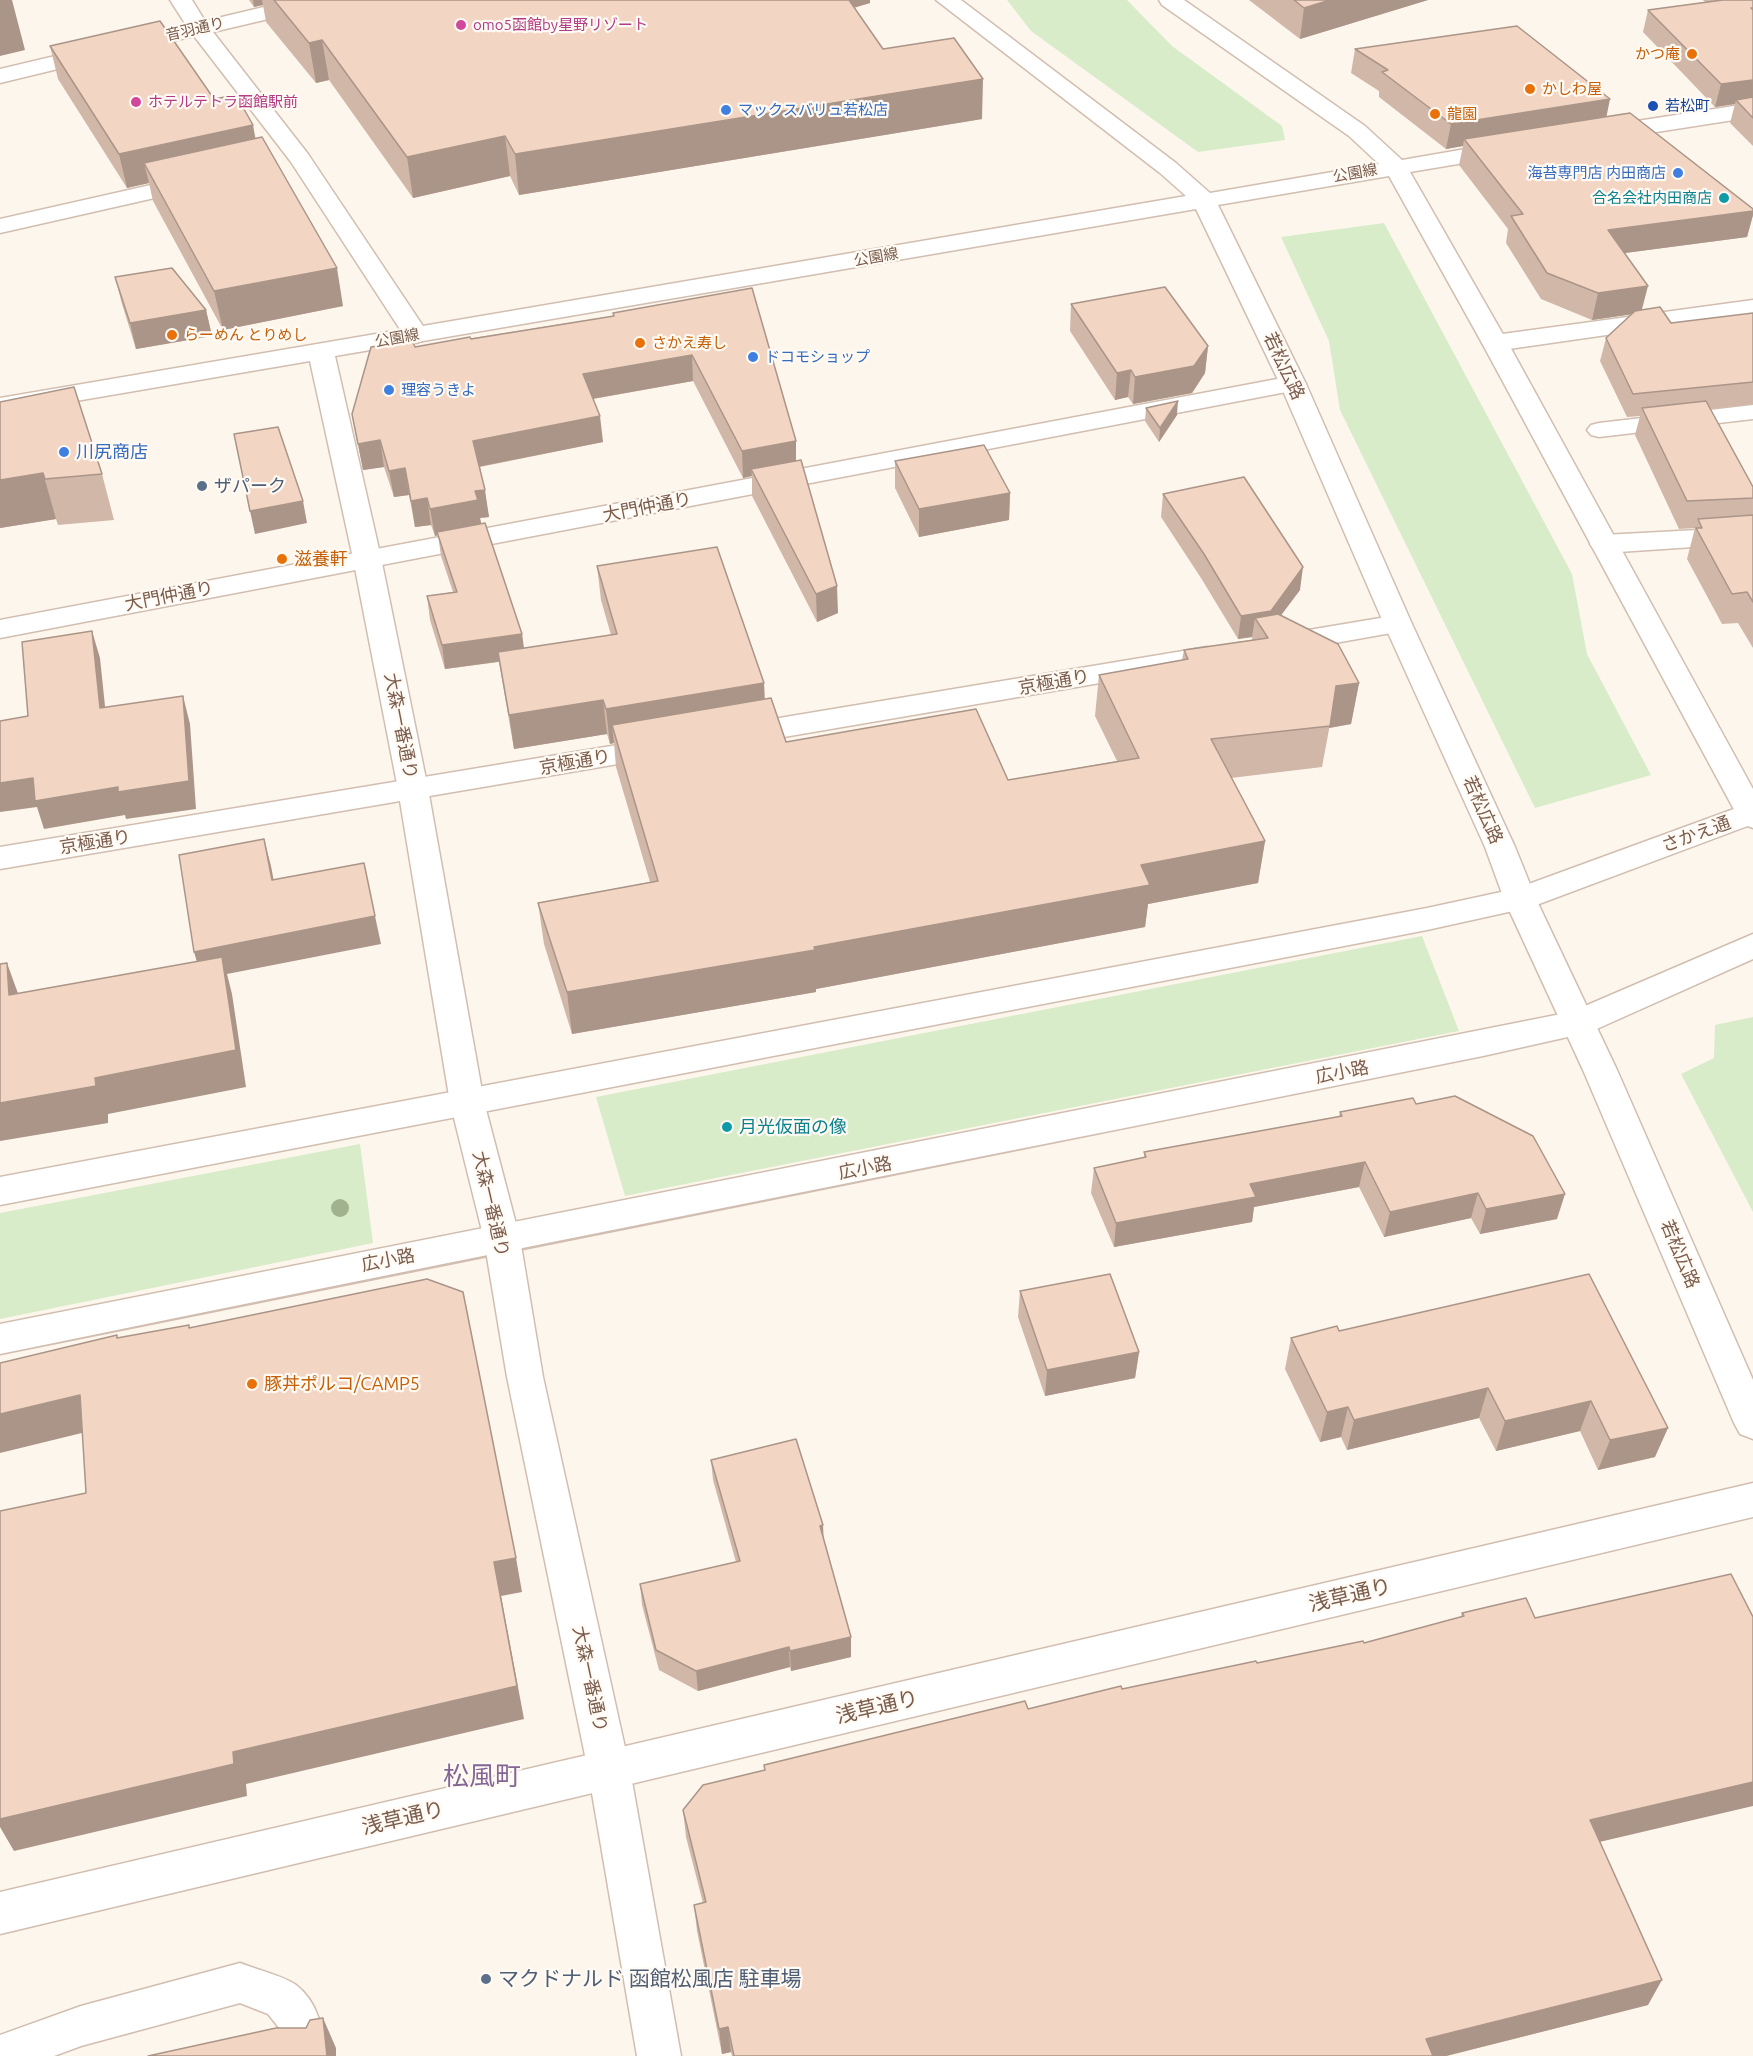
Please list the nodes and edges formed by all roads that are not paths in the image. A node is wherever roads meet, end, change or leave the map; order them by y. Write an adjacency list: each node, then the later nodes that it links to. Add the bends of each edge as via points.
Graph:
1 (181, 0): 5 (street)
2 (320, 0): 5 (street, 音羽通り)
3 (947, 0): 14 (street, via 1168,168)
4 (1170, 0): 12 (street, via 1357,131)
5 (200, 28): 6 (street, 音羽通り); 10 (street)
6 (0, 76)
7 (1753, 110): 8 (street)
8 (1579, 137)
9 (1533, 145): 12 (street, 公園線)
10 (300, 159): 11 (street); 17 (street)
11 (276, 164)
12 (1395, 166): 14 (street, 公園線); 18 (street)
13 (219, 177): 15 (street)
14 (1204, 200): 17 (street, 公園線); 20 (street, 若松広路)
15 (0, 226)
16 (1753, 307): 18 (street)
17 (416, 335): 19 (street, 公園線)
18 (1495, 343): 25 (street)
19 (321, 352): 21 (street, 公園線); 26 (street, 大森一番通り)
20 (1293, 384): 26 (street, 大門仲通り); 27 (street, 若松広路)
21 (0, 406)
22 (1753, 412): 23 (lane)
23 (1599, 430)
24 (1753, 535): 25 (street)
25 (1604, 544): 30 (street)
26 (367, 558): 28 (street, 大門仲通り); 29 (street, 大森一番通り)
27 (1398, 624): 29 (street, 京極通り); 32 (street, 若松広路)
28 (0, 629)
29 (413, 789): 31 (street, 京極通り); 35 (street, 大森一番通り)
30 (1752, 815): 32 (street, さかえ通)
31 (0, 858)
32 (1520, 899): 34 (street, 若松広路); 35 (street)
33 (1753, 946): 34 (street, 広小路)
34 (1578, 1023): 37 (street, 広小路); 39 (street, 若松広路)
35 (467, 1102): 36 (street); 37 (street, 大森一番通り)
36 (0, 1191)
37 (502, 1239): 38 (street, 広小路); 41 (street, 大森一番通り, via 525,1377)
38 (0, 1339)
39 (1753, 1423)
40 (1753, 1500): 41 (street, 浅草通り)
41 (609, 1770): 42 (street, 浅草通り); 45 (street, 大森一番通り)
42 (0, 1913)
43 (302, 2047): 44 (lane, via 300,2022 282,1999 240,1983 81,2026)
44 (0, 2055)
45 (659, 2056)

